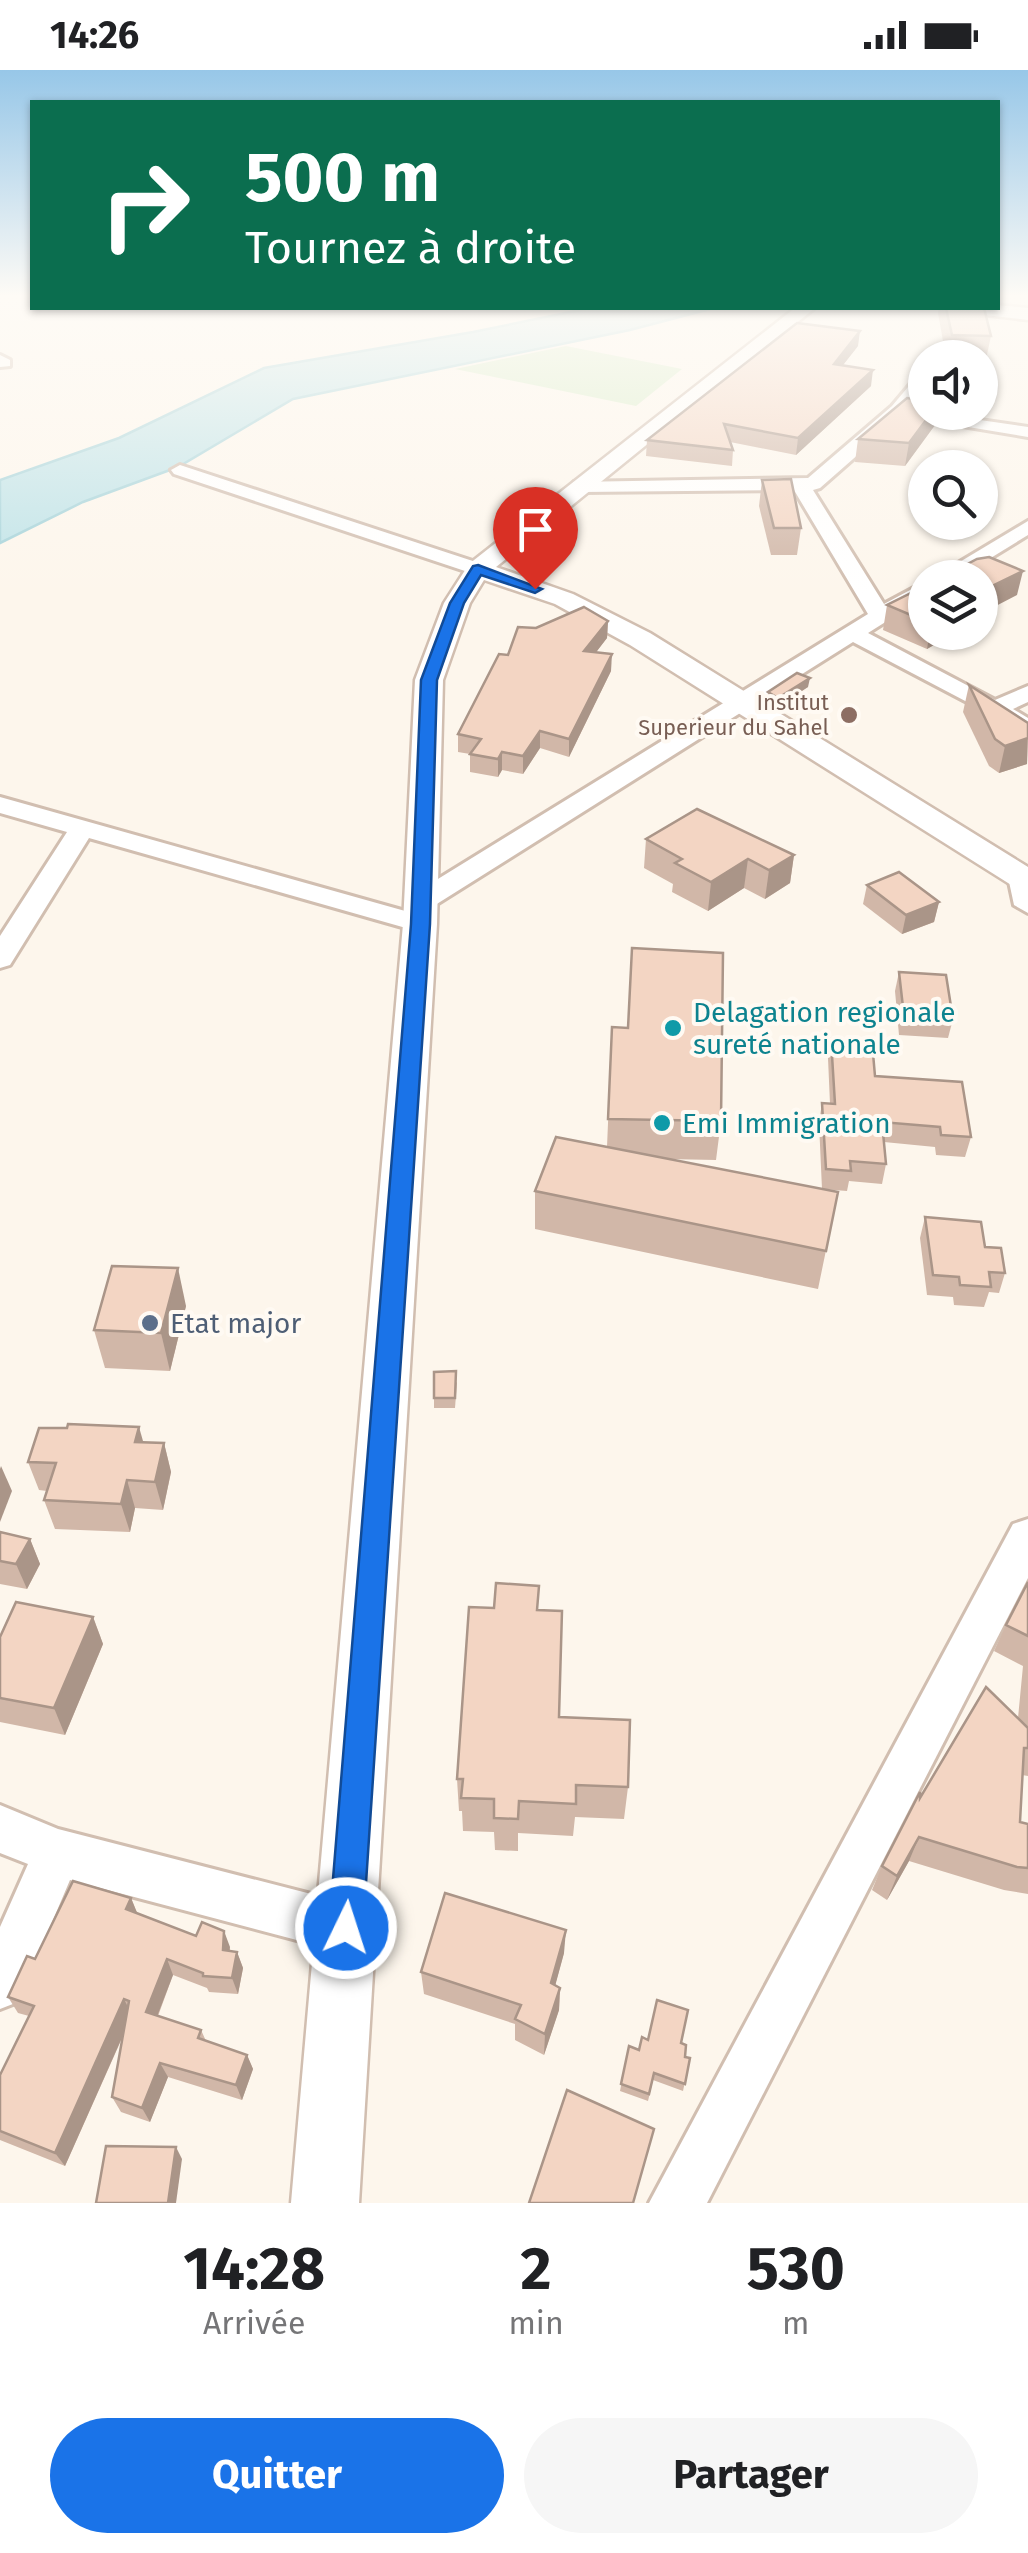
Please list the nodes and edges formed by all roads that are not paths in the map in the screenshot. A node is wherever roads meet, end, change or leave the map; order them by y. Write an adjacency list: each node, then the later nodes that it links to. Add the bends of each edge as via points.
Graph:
1 (695, 396): 6 (street)
2 (908, 398): 3 (street)
3 (898, 410): 4 (street); 7 (street, via 822,479)
4 (1028, 432)
5 (180, 470): 10 (street)
6 (581, 486): 7 (street); 10 (street)
7 (801, 486): 12 (street)
8 (1028, 527): 9 (street)
9 (974, 560)
10 (478, 569): 15 (street, via 564,599); 21 (street, via 457,603 429,680)
11 (908, 598): 12 (street)
12 (879, 614): 13 (street)
13 (852, 633): 15 (street); 16 (street)
14 (1028, 693): 16 (street)
15 (742, 699): 20 (street); 21 (street)
16 (994, 710): 17 (street)
17 (1028, 727)
18 (0, 805): 19 (street)
19 (82, 828): 21 (street); 22 (street)
20 (1026, 888)
21 (421, 912): 26 (street)
22 (0, 959)
23 (1028, 1537): 29 (street)
24 (0, 1829): 25 (street)
25 (58, 1854): 26 (street); 27 (street)
26 (346, 1928): 28 (street)
27 (0, 1984)
28 (325, 2203)
29 (678, 2203)

